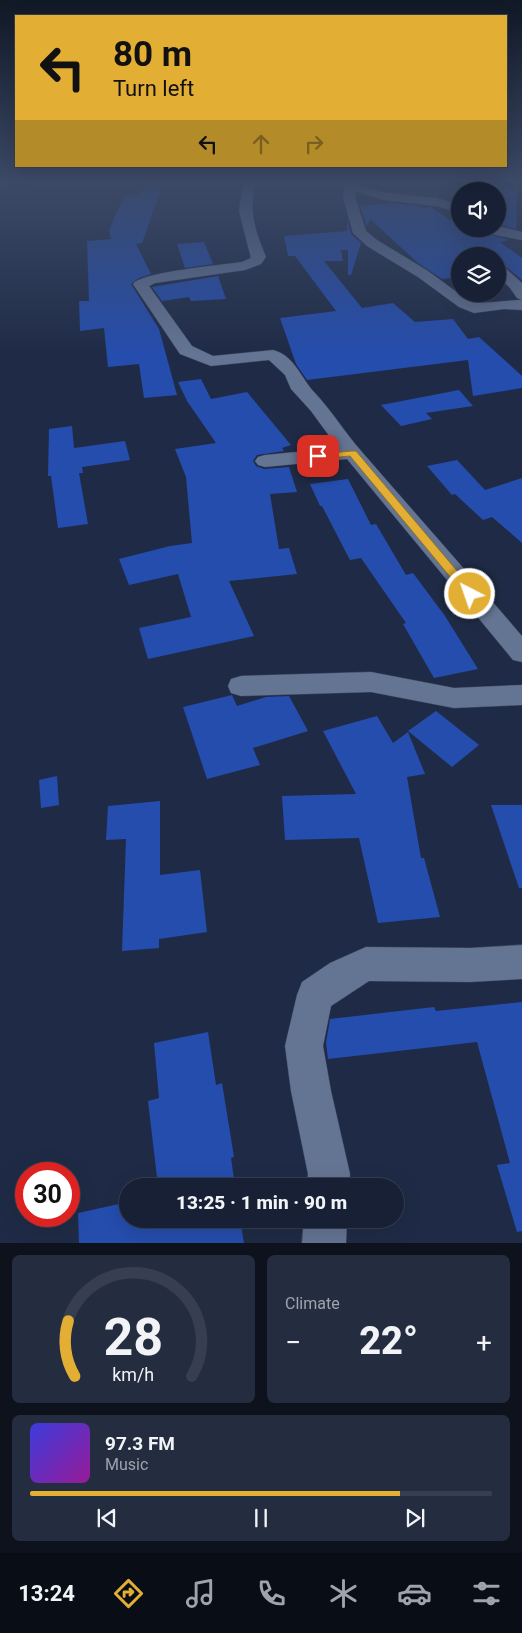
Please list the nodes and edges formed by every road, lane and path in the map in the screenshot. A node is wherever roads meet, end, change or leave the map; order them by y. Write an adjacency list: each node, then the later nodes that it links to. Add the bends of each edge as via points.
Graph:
1 (252, 239): 6 (street, via 259,257 246,266 152,279 140,284 186,350 211,360 273,355 293,373 297,385 314,402)
2 (368, 239): 5 (street, via 464,304 474,308)
3 (506, 276): 4 (street)
4 (522, 295)
5 (522, 305)
6 (352, 453): 7 (street); 8 (street)
7 (265, 461)
8 (522, 653)
9 (241, 686): 10 (street, via 371,682 454,698)
10 (522, 695)
11 (522, 962): 12 (street, via 366,964 315,995 304,1046)
12 (329, 1178)
13 (325, 1228): 14 (street)
14 (324, 1243)

